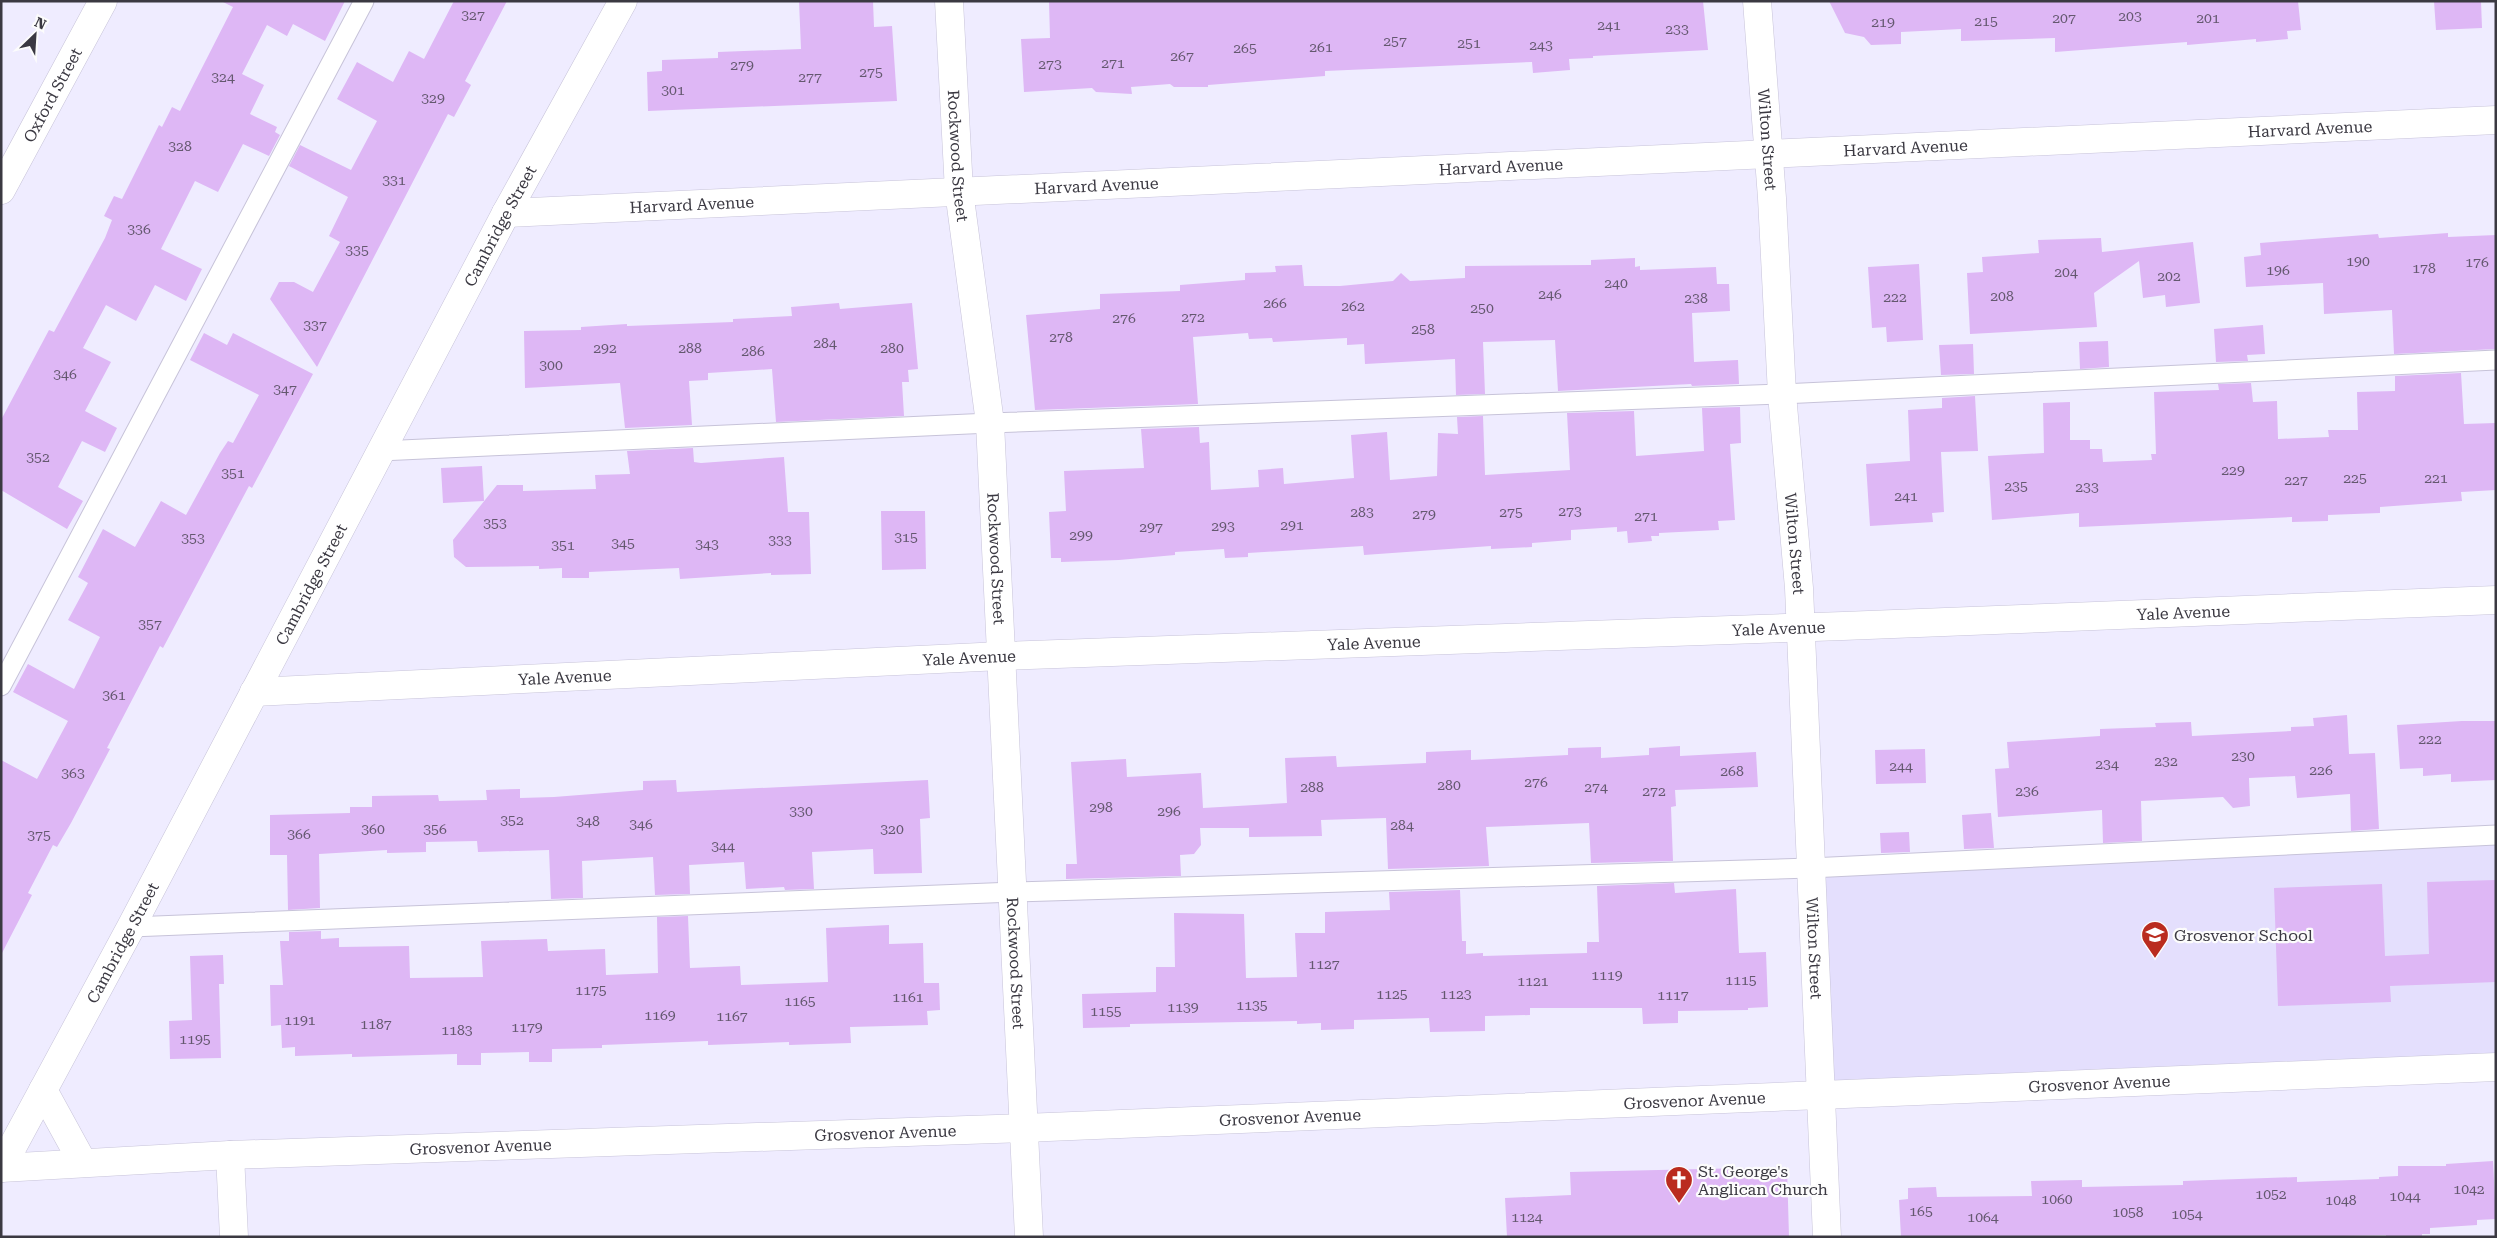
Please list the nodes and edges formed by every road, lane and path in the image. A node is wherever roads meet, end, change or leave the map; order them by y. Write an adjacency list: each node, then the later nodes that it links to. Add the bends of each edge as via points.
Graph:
1 (103, 1): 8 (street, Oxford Street)
2 (364, 1): 18 (lane)
3 (623, 1): 10 (street, Cambridge Street)
4 (949, 1): 9 (street, Rockwood Street)
5 (1757, 1): 7 (street, Wilton Street)
6 (2496, 120): 7 (street, Harvard Avenue, via 1814,150)
7 (1768, 155): 9 (street, Harvard Avenue); 12 (street, Wilton Street)
8 (1, 190)
9 (959, 191): 10 (street, Harvard Avenue); 13 (street, Rockwood Street)
10 (506, 213): 14 (street, Cambridge Street)
11 (2496, 360): 12 (lane)
12 (1782, 394): 13 (lane); 16 (street, Wilton Street)
13 (990, 423): 14 (lane); 17 (street, Rockwood Street)
14 (380, 451): 19 (street, Cambridge Street)
15 (2496, 600): 16 (street, Yale Avenue)
16 (1800, 627): 17 (street, Yale Avenue); 21 (street, Wilton Street)
17 (1001, 656): 19 (street, Yale Avenue); 22 (street, Rockwood Street)
18 (1, 686)
19 (254, 692): 23 (street, Cambridge Street)
20 (2496, 835): 21 (lane)
21 (1810, 868): 22 (lane); 26 (street, Wilton Street)
22 (1014, 892): 23 (lane); 27 (street, Rockwood Street)
23 (131, 927): 25 (street, Cambridge Street)
24 (2496, 1067): 26 (street, Grosvenor Avenue)
25 (43, 1090): 29 (street); 30 (street, Cambridge Street)
26 (1820, 1095): 27 (street, Grosvenor Avenue); 33 (street, Wilton Street)
27 (1024, 1128): 28 (street, Grosvenor Avenue); 32 (street, Rockwood Street)
28 (230, 1155): 29 (street, Grosvenor Avenue); 31 (street)
29 (83, 1163): 30 (street, Grosvenor Avenue)
30 (1, 1168)
31 (234, 1237)
32 (1029, 1237)
33 (1827, 1237)

